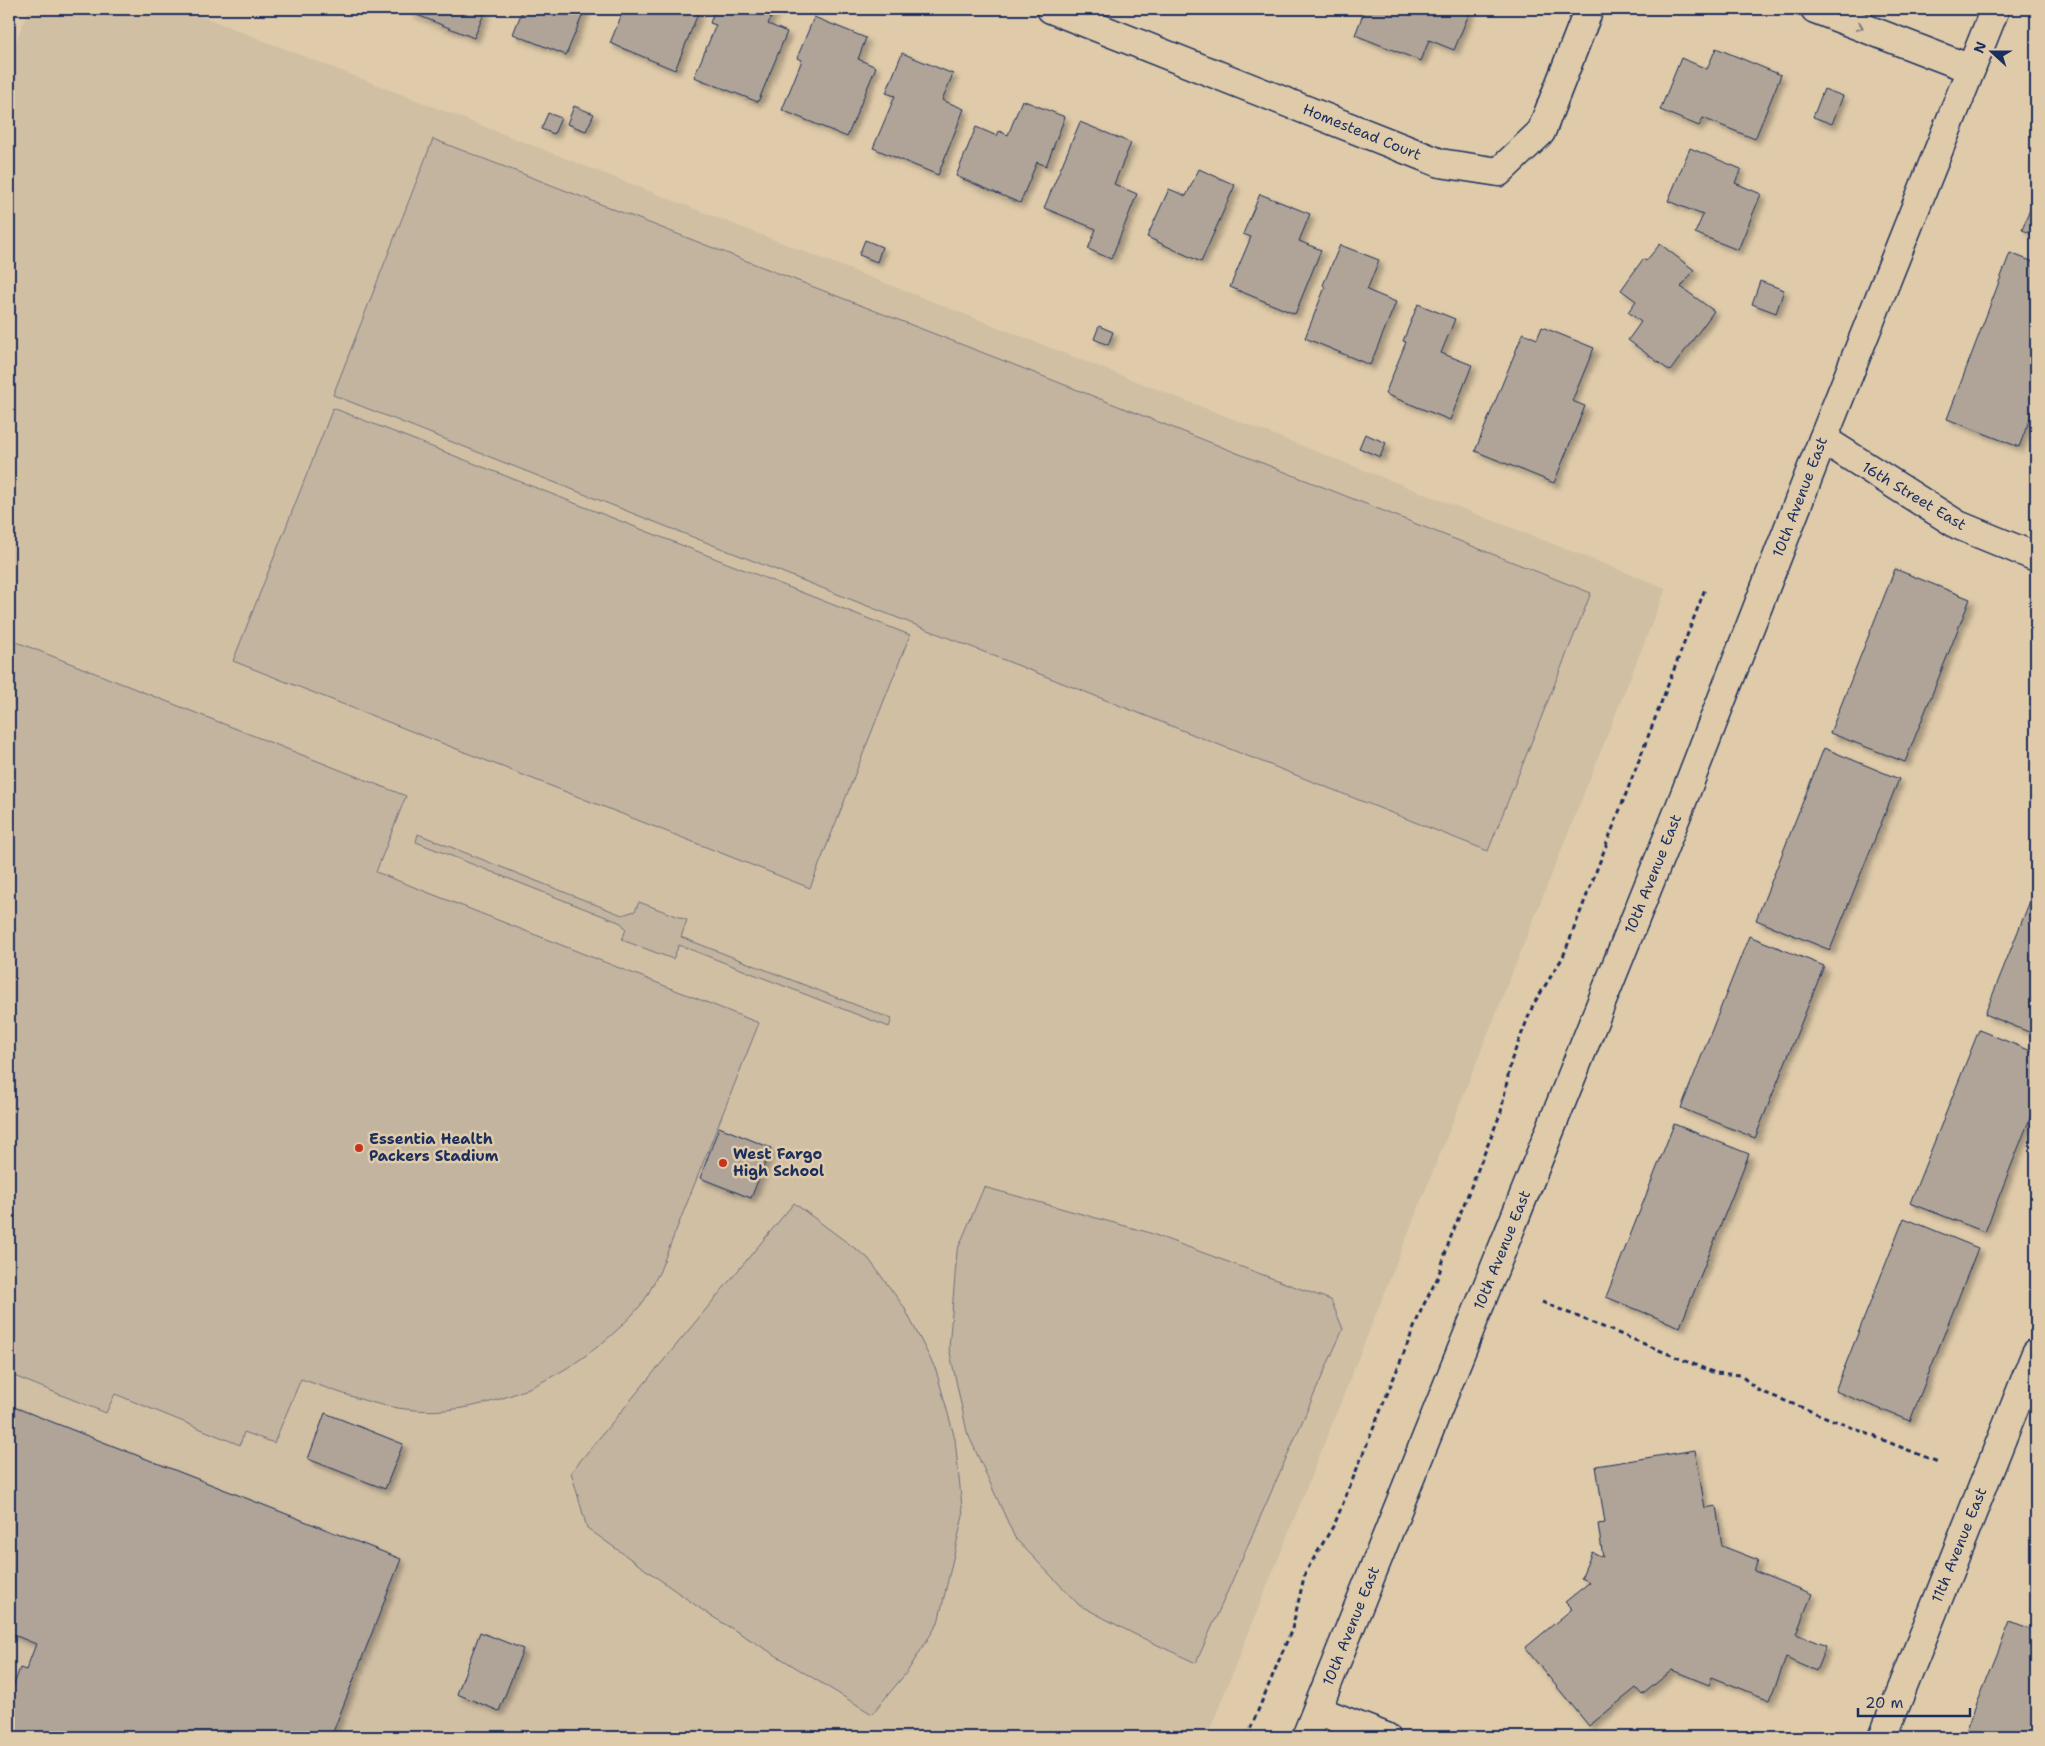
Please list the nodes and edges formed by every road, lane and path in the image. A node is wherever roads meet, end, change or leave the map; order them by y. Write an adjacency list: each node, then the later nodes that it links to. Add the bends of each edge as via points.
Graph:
1 (1051, 9): 2 (street, Homestead Court, via 1440,163 1498,172 1541,132)
2 (1589, 9)
3 (1815, 9): 5 (street, one-way to 5)
4 (1992, 10): 5 (street, 10th Avenue East)
5 (1971, 69): 6 (street, 10th Avenue East)
6 (1823, 439): 7 (street, 16th Street East, via 1958,525); 12 (street, 10th Avenue East, via 1678,812)
7 (2036, 557)
8 (1704, 589): 13 (path, via 1563,957 1533,1005 1511,1061 1501,1112 1450,1239 1438,1278 1422,1308 1335,1523 1305,1573 1292,1629)
9 (1542, 1302): 11 (path, via 1715,1373 1740,1375 1758,1390)
10 (2036, 1353): 16 (street, 11th Avenue East)
11 (1938, 1462)
12 (1317, 1710): 14 (street, 10th Avenue East); 15 (street)
13 (1247, 1737)
14 (1306, 1737)
15 (1386, 1737)
16 (1882, 1737)

